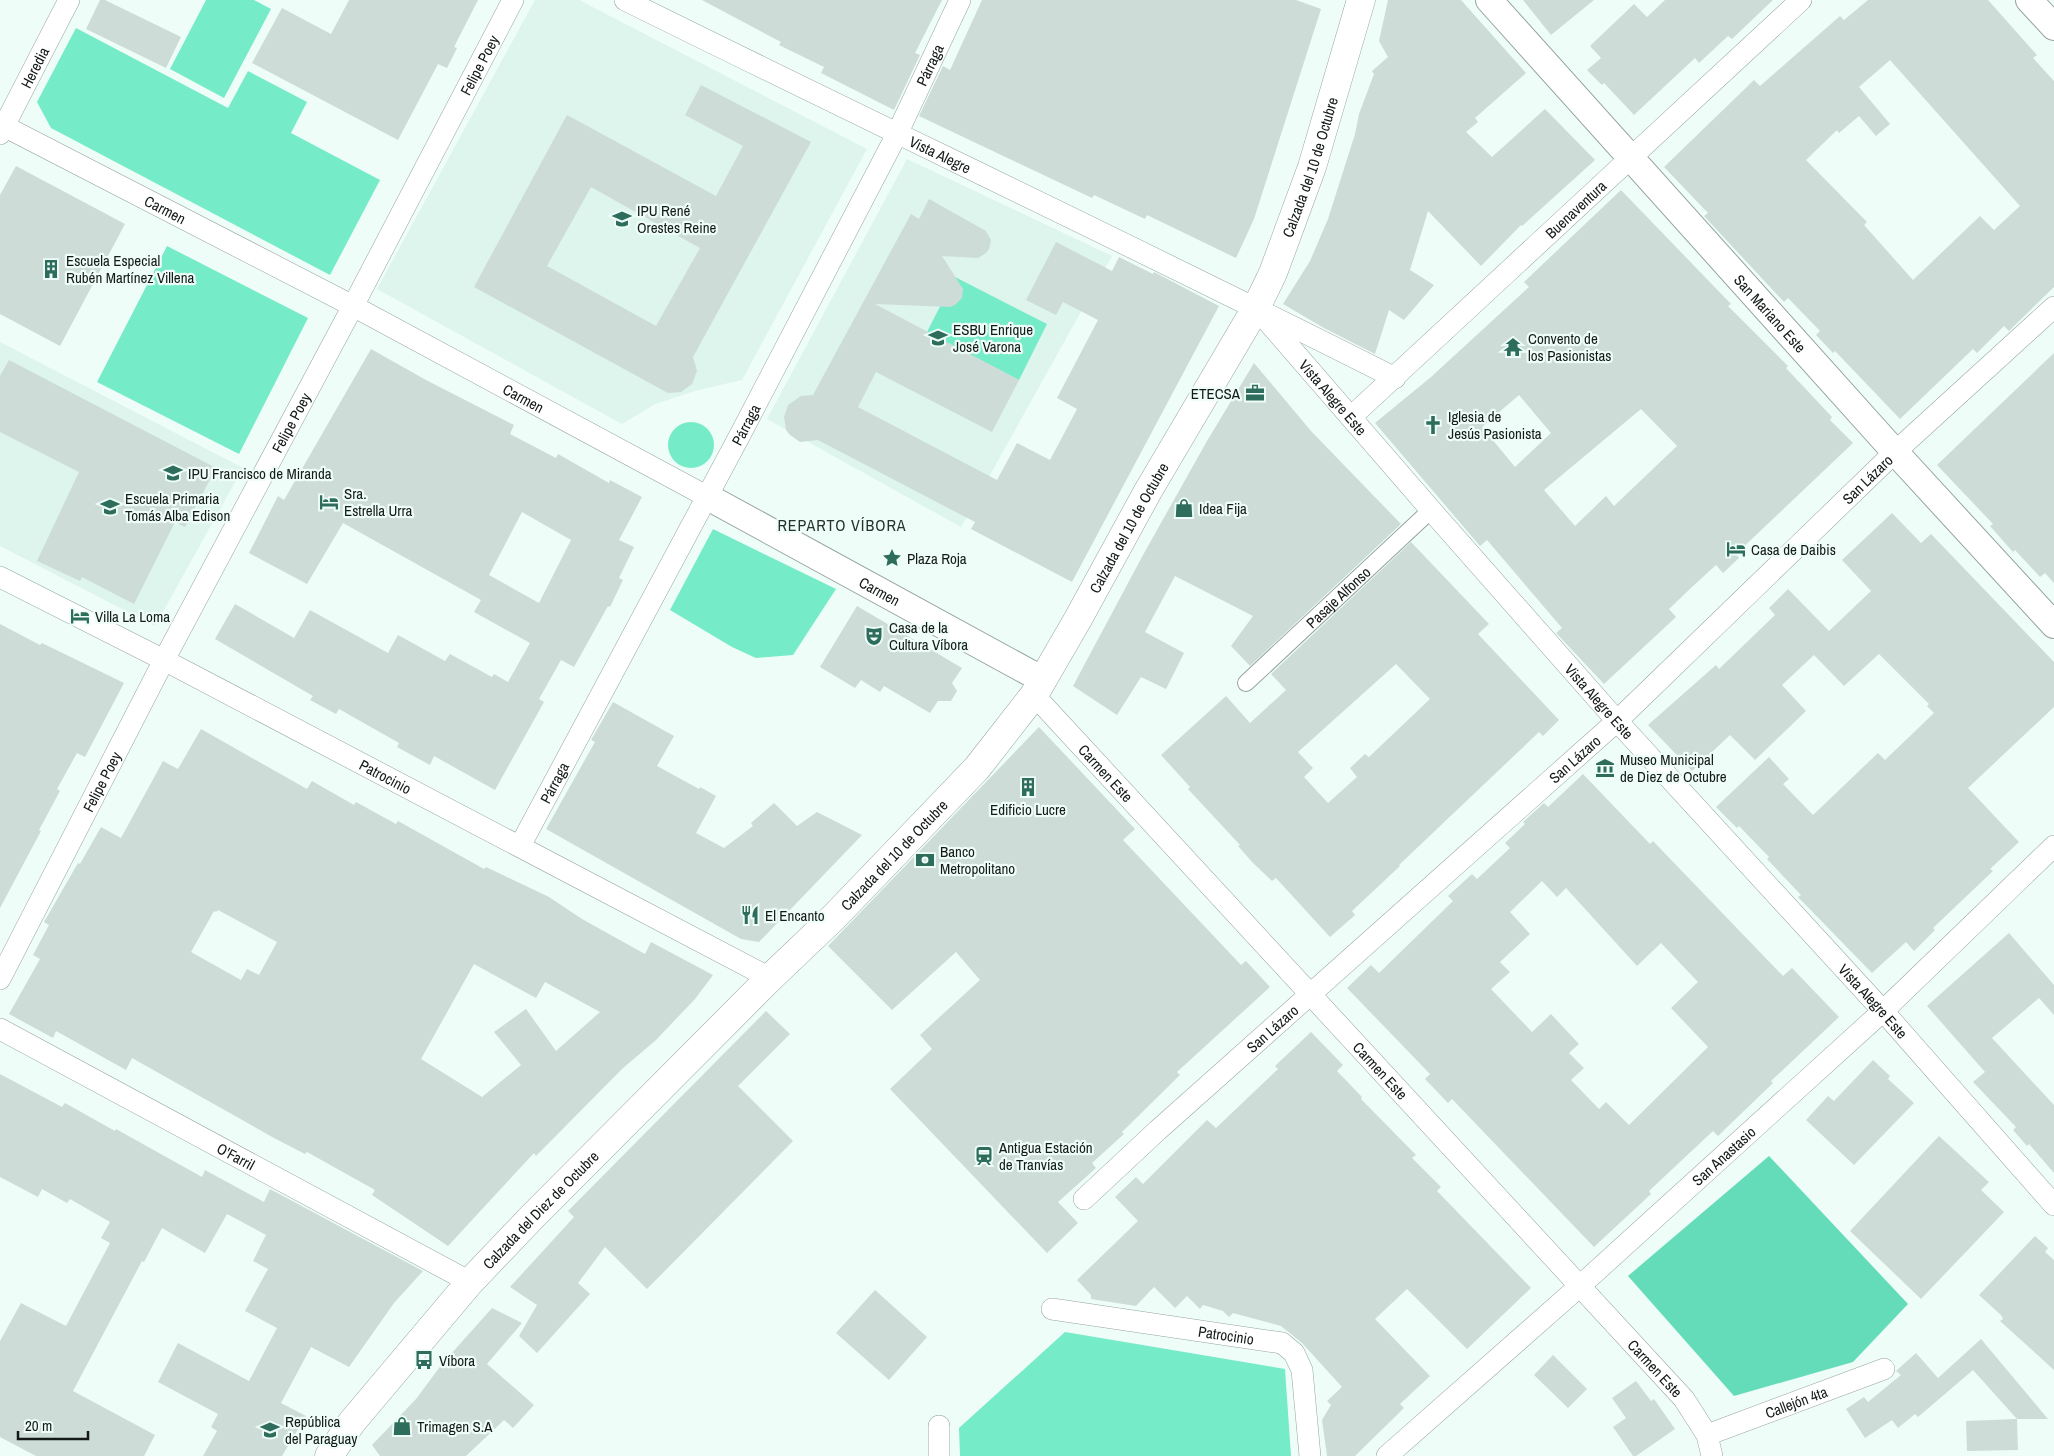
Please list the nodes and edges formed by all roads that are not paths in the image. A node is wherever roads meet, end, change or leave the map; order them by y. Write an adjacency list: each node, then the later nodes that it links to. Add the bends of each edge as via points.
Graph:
1 (69, 0): 10 (street, Heredia)
2 (513, 0): 13 (street, Felipe Poey)
3 (625, 0): 11 (street, Vista Alegre)
4 (960, 0): 11 (street, Párraga)
5 (1362, 0): 15 (main road, Calzada del 10 de Octubre, via 1312,167)
6 (1489, 0): 12 (street, San Mariano Este)
7 (1801, 0): 12 (street, Buenaventura)
8 (2029, 0): 9 (street)
9 (2054, 27)
10 (1, 128): 13 (street, Carmen)
11 (897, 134): 15 (street, Vista Alegre); 19 (street, Párraga)
12 (1630, 158): 16 (street, Buenaventura); 18 (street, San Mariano Este)
13 (353, 306): 19 (street, Carmen); 23 (street, Felipe Poey)
14 (2054, 307): 18 (street, San Lázaro)
15 (1256, 308): 16 (street, Vista Alegre Este); 17 (street, Vista Alegre Este); 25 (main road, Calzada del 10 de Octubre)
16 (1395, 378): 17 (street, Buenaventura)
17 (1351, 418): 20 (street, Vista Alegre Este)
18 (1894, 452): 22 (street, San Mariano Este); 26 (street, San Lázaro)
19 (706, 496): 25 (street, Carmen); 27 (street, Párraga)
20 (1431, 510): 24 (street, Pasaje Alfonso); 26 (street, Vista Alegre Este)
21 (0, 577): 23 (street, Patrocinio)
22 (2054, 625)
23 (164, 660): 27 (street, Patrocinio); 30 (street, Felipe Poey)
24 (1246, 683)
25 (1038, 687): 29 (main road, Calzada del 10 de Octubre, via 977,768 861,890); 31 (street, Carmen Este)
26 (1617, 721): 31 (street, San Lázaro); 32 (street, Vista Alegre Este)
27 (520, 846): 29 (street, Patrocinio)
28 (2054, 846): 32 (street, San Anastasio)
29 (770, 978): 36 (main road, Calzada del Diez de Octubre)
30 (0, 979)
31 (1311, 995): 34 (street, San Lázaro); 37 (street, Carmen Este)
32 (1883, 1011): 35 (street, Vista Alegre Este); 37 (street, San Anastasio)
33 (0, 1029): 36 (street, O'Farril)
34 (1084, 1199)
35 (2054, 1205)
36 (470, 1282): 42 (main road, Calzada del Diez de Octubre, via 352,1422)
37 (1581, 1285): 41 (street, Carmen Este, via 1684,1399); 45 (street, San Anastasio)
38 (1052, 1310): 44 (street, Patrocinio, via 1282,1343 1294,1353 1302,1370)
39 (1884, 1369): 41 (street, Callejón 4ta)
40 (939, 1426): 43 (street)
41 (1707, 1434): 46 (street, Carmen Este)
42 (329, 1456)
43 (938, 1456)
44 (1310, 1456)
45 (1387, 1456)
46 (1712, 1456)

